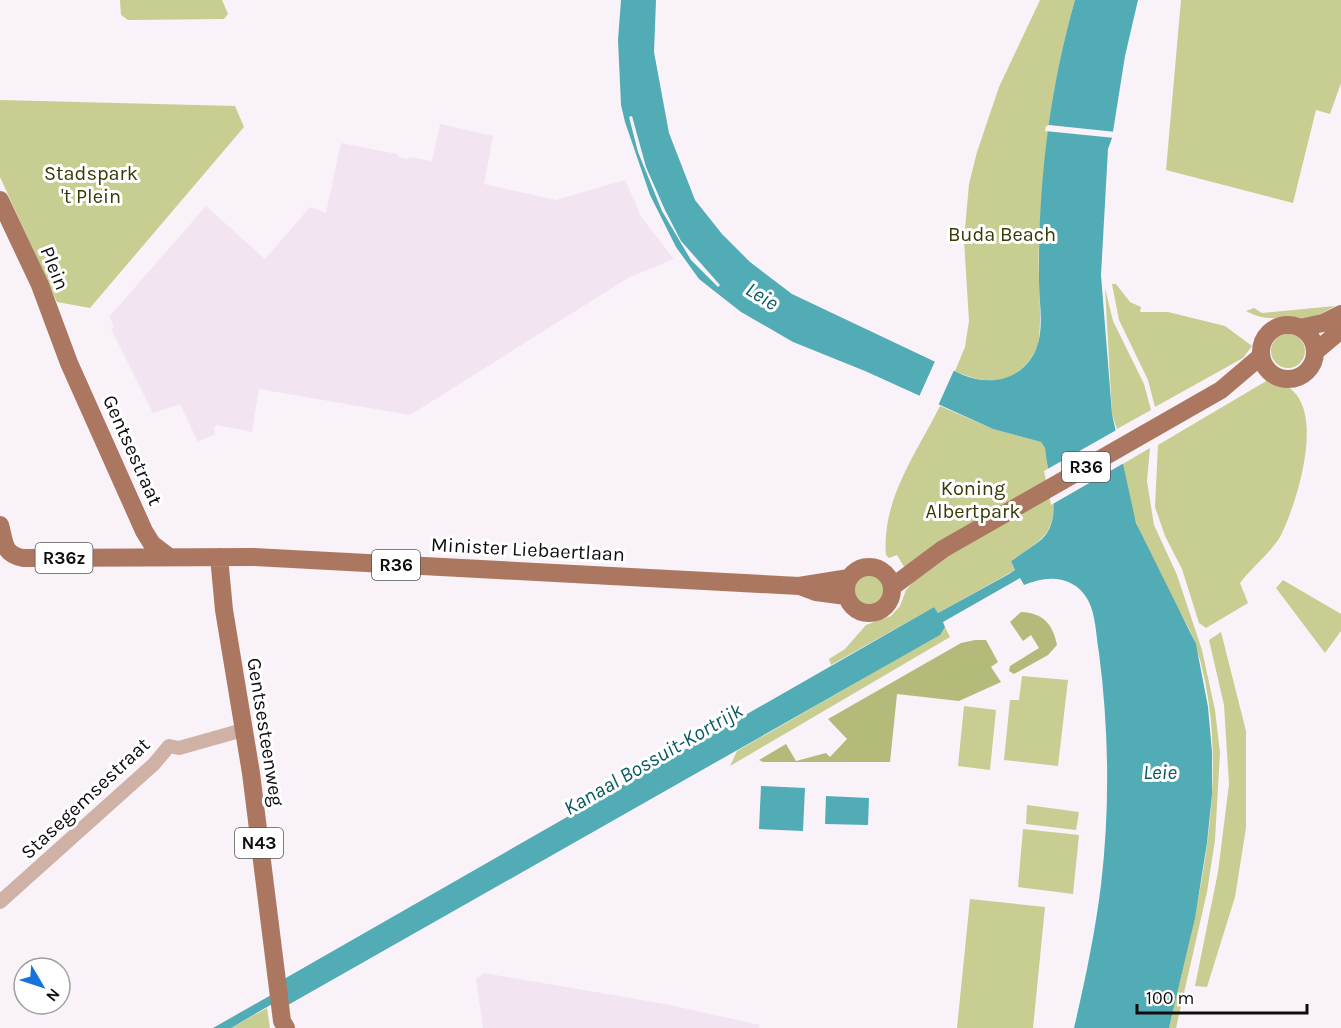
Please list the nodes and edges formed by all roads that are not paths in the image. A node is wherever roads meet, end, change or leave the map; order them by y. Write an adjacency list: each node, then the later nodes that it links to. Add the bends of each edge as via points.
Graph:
1 (0, 200): 6 (main road, Plein, via 40,285)
2 (1341, 314): 3 (main road)
3 (1300, 328): 5 (main road, via 1311,338); 7 (main road, via 1284,325 1266,335)
4 (1341, 330): 5 (main road)
5 (1315, 352): 7 (main road, via 1302,375 1284,379)
6 (66, 354): 9 (main road, Gentsestraat, via 144,531 152,544)
7 (1265, 363): 11 (main road, R36)
8 (0, 525): 9 (main road, R36z, via 4,546 12,555 22,558)
9 (169, 557): 10 (main road, R36)
10 (219, 557): 12 (main road, Minister Liebaertlaan / R36); 13 (main road, Gentsesteenweg / N43)
11 (888, 579): 12 (main road, R36, via 867,567 856,570); 12 (main road, R36, via 891,598 885,607 870,613 855,609)
12 (848, 587)
13 (243, 730): 14 (street, Stasegemsestraat, via 179,748 169,746 154,764); 15 (main road, Gentsesteenweg / N43)
14 (0, 902)
15 (282, 1026)

